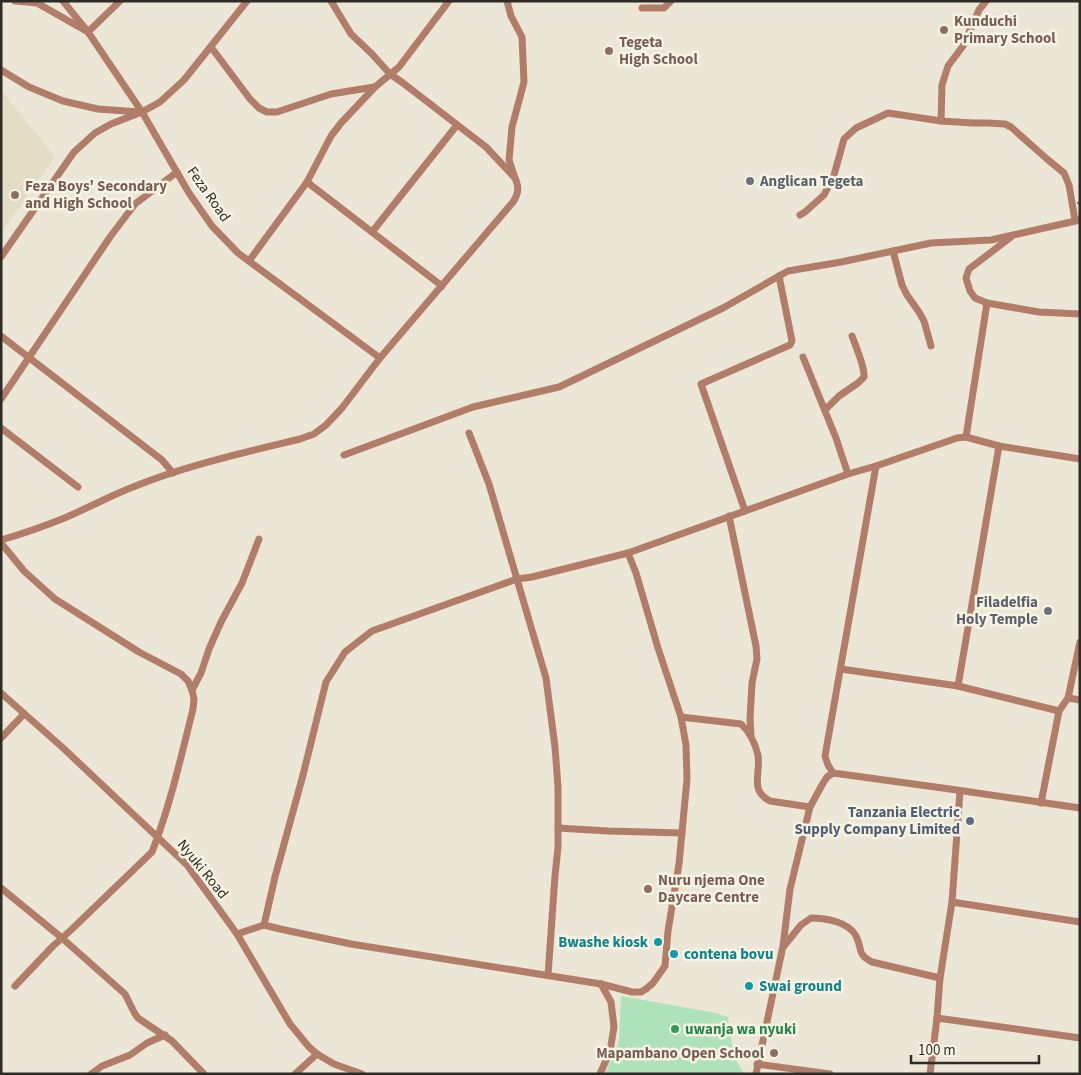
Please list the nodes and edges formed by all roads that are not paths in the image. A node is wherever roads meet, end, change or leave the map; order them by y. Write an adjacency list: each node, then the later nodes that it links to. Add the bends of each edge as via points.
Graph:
1 (15, 1): 11 (street, via 38,3)
2 (63, 1): 11 (street, Feza Road)
3 (120, 1): 11 (street)
4 (247, 1): 12 (street)
5 (331, 1): 14 (street, via 351,34)
6 (449, 1): 14 (street, via 399,67)
7 (507, 1): 20 (street, via 510,16 522,37 524,82 512,127 509,160)
8 (671, 1): 10 (street, via 664,8)
9 (986, 1): 17 (street, via 963,46 948,66 942,85)
10 (642, 8)
11 (88, 32): 16 (street, Feza Road)
12 (211, 47): 15 (street, via 250,99 267,112 277,112 332,94); 16 (street, via 184,80 160,102)
13 (1, 70): 16 (street, via 29,87 63,101 98,109)
14 (390, 74): 15 (street); 18 (street)
15 (374, 87): 21 (street, via 331,136)
16 (142, 112): 19 (street, Feza Road); 27 (street, via 111,124 74,152)
17 (941, 121): 22 (street, via 888,113 856,128 844,139 834,175 824,195); 23 (street, via 1011,127 1064,173)
18 (457, 125): 20 (street, via 486,147); 24 (street)
19 (177, 172): 28 (street, Feza Road, via 212,226); 37 (street, via 135,204)
20 (515, 178): 30 (street, via 518,190 513,202)
21 (307, 182): 24 (street); 28 (street)
22 (800, 215)
23 (1078, 220): 25 (street)
24 (372, 232): 30 (street)
25 (1014, 234): 26 (street, via 991,240 931,243); 31 (street, via 969,269 966,278 970,291 975,298)
26 (893, 251): 29 (street, via 788,271); 35 (street, via 899,278 921,316)
27 (1, 258)
28 (249, 261): 38 (street, Feza Road)
29 (779, 276): 45 (street, via 723,308 559,387 473,407); 51 (street, via 792,341 790,345 701,384)
30 (442, 286): 38 (street)
31 (987, 303): 32 (street, via 1039,312); 43 (street)
32 (1080, 314)
33 (1, 336): 37 (street)
34 (852, 336): 40 (street, via 864,366 864,377)
35 (931, 346)
36 (803, 357): 40 (street)
37 (29, 358): 39 (street); 48 (street, via 162,460)
38 (380, 358): 48 (street, via 342,408 314,434)
39 (1, 399)
40 (825, 410): 49 (street)
41 (1, 428): 50 (street)
42 (469, 434): 56 (street, via 489,484)
43 (966, 437): 44 (street); 47 (street)
44 (999, 446): 46 (street); 59 (street)
45 (344, 455)
46 (1080, 459)
47 (876, 466): 49 (street); 58 (street)
48 (173, 473): 54 (street)
49 (848, 474): 51 (street)
50 (78, 487)
51 (745, 511): 52 (street)
52 (729, 516): 55 (street); 67 (street, via 756,646)
53 (259, 539): 60 (street)
54 (1, 542): 60 (street, via 24,571 55,599 139,652 181,674)
55 (628, 553): 56 (street); 66 (street)
56 (516, 579): 74 (street, via 546,678 555,747); 80 (street, via 372,631 345,652 326,682)
57 (1080, 642): 62 (street)
58 (841, 669): 59 (street); 69 (street, via 825,756)
59 (958, 686): 64 (street)
60 (192, 690): 76 (street, via 193,709)
61 (1, 693): 65 (street, Nyuki Road)
62 (1068, 698): 63 (street); 64 (street)
63 (1080, 700)
64 (1059, 711): 71 (street)
65 (24, 714): 68 (street); 76 (street, Nyuki Road)
66 (681, 717): 67 (street, via 741,724); 75 (street, via 687,779)
67 (751, 736): 72 (street, via 758,756 757,789 760,794 770,801)
68 (1, 738)
69 (833, 773): 70 (street); 72 (street)
70 (960, 791): 71 (street); 78 (street)
71 (1041, 803): 73 (street)
72 (810, 806): 83 (street, via 790,890)
73 (1080, 808)
74 (558, 828): 75 (street); 84 (street)
75 (682, 833): 86 (street, via 665,966 653,983 641,992)
76 (158, 837): 81 (street, Nyuki Road, via 187,865); 82 (street, via 152,852)
77 (1, 888): 82 (street)
78 (952, 902): 79 (street); 85 (street)
79 (1080, 922)
80 (264, 924): 81 (street); 84 (street, via 351,944)
81 (237, 934): 91 (street, Nyuki Road, via 290,1024)
82 (62, 938): 87 (street); 89 (street, via 125,994 138,1018)
83 (783, 946): 85 (street, via 811,918 840,923 854,931 866,959); 92 (street)
84 (548, 975): 86 (street)
85 (940, 978): 88 (street)
86 (601, 984): 97 (street, via 611,1002 614,1027 610,1051)
87 (15, 986)
88 (938, 1018): 90 (street); 100 (street)
89 (165, 1035): 93 (street); 94 (street)
90 (1080, 1038)
91 (317, 1054): 95 (street); 96 (street, Nyuki Road)
92 (757, 1064): 98 (street); 99 (street)
93 (91, 1074)
94 (204, 1074)
95 (295, 1074)
96 (362, 1074)
97 (600, 1074)
98 (756, 1074)
99 (830, 1074)
100 (930, 1074)

